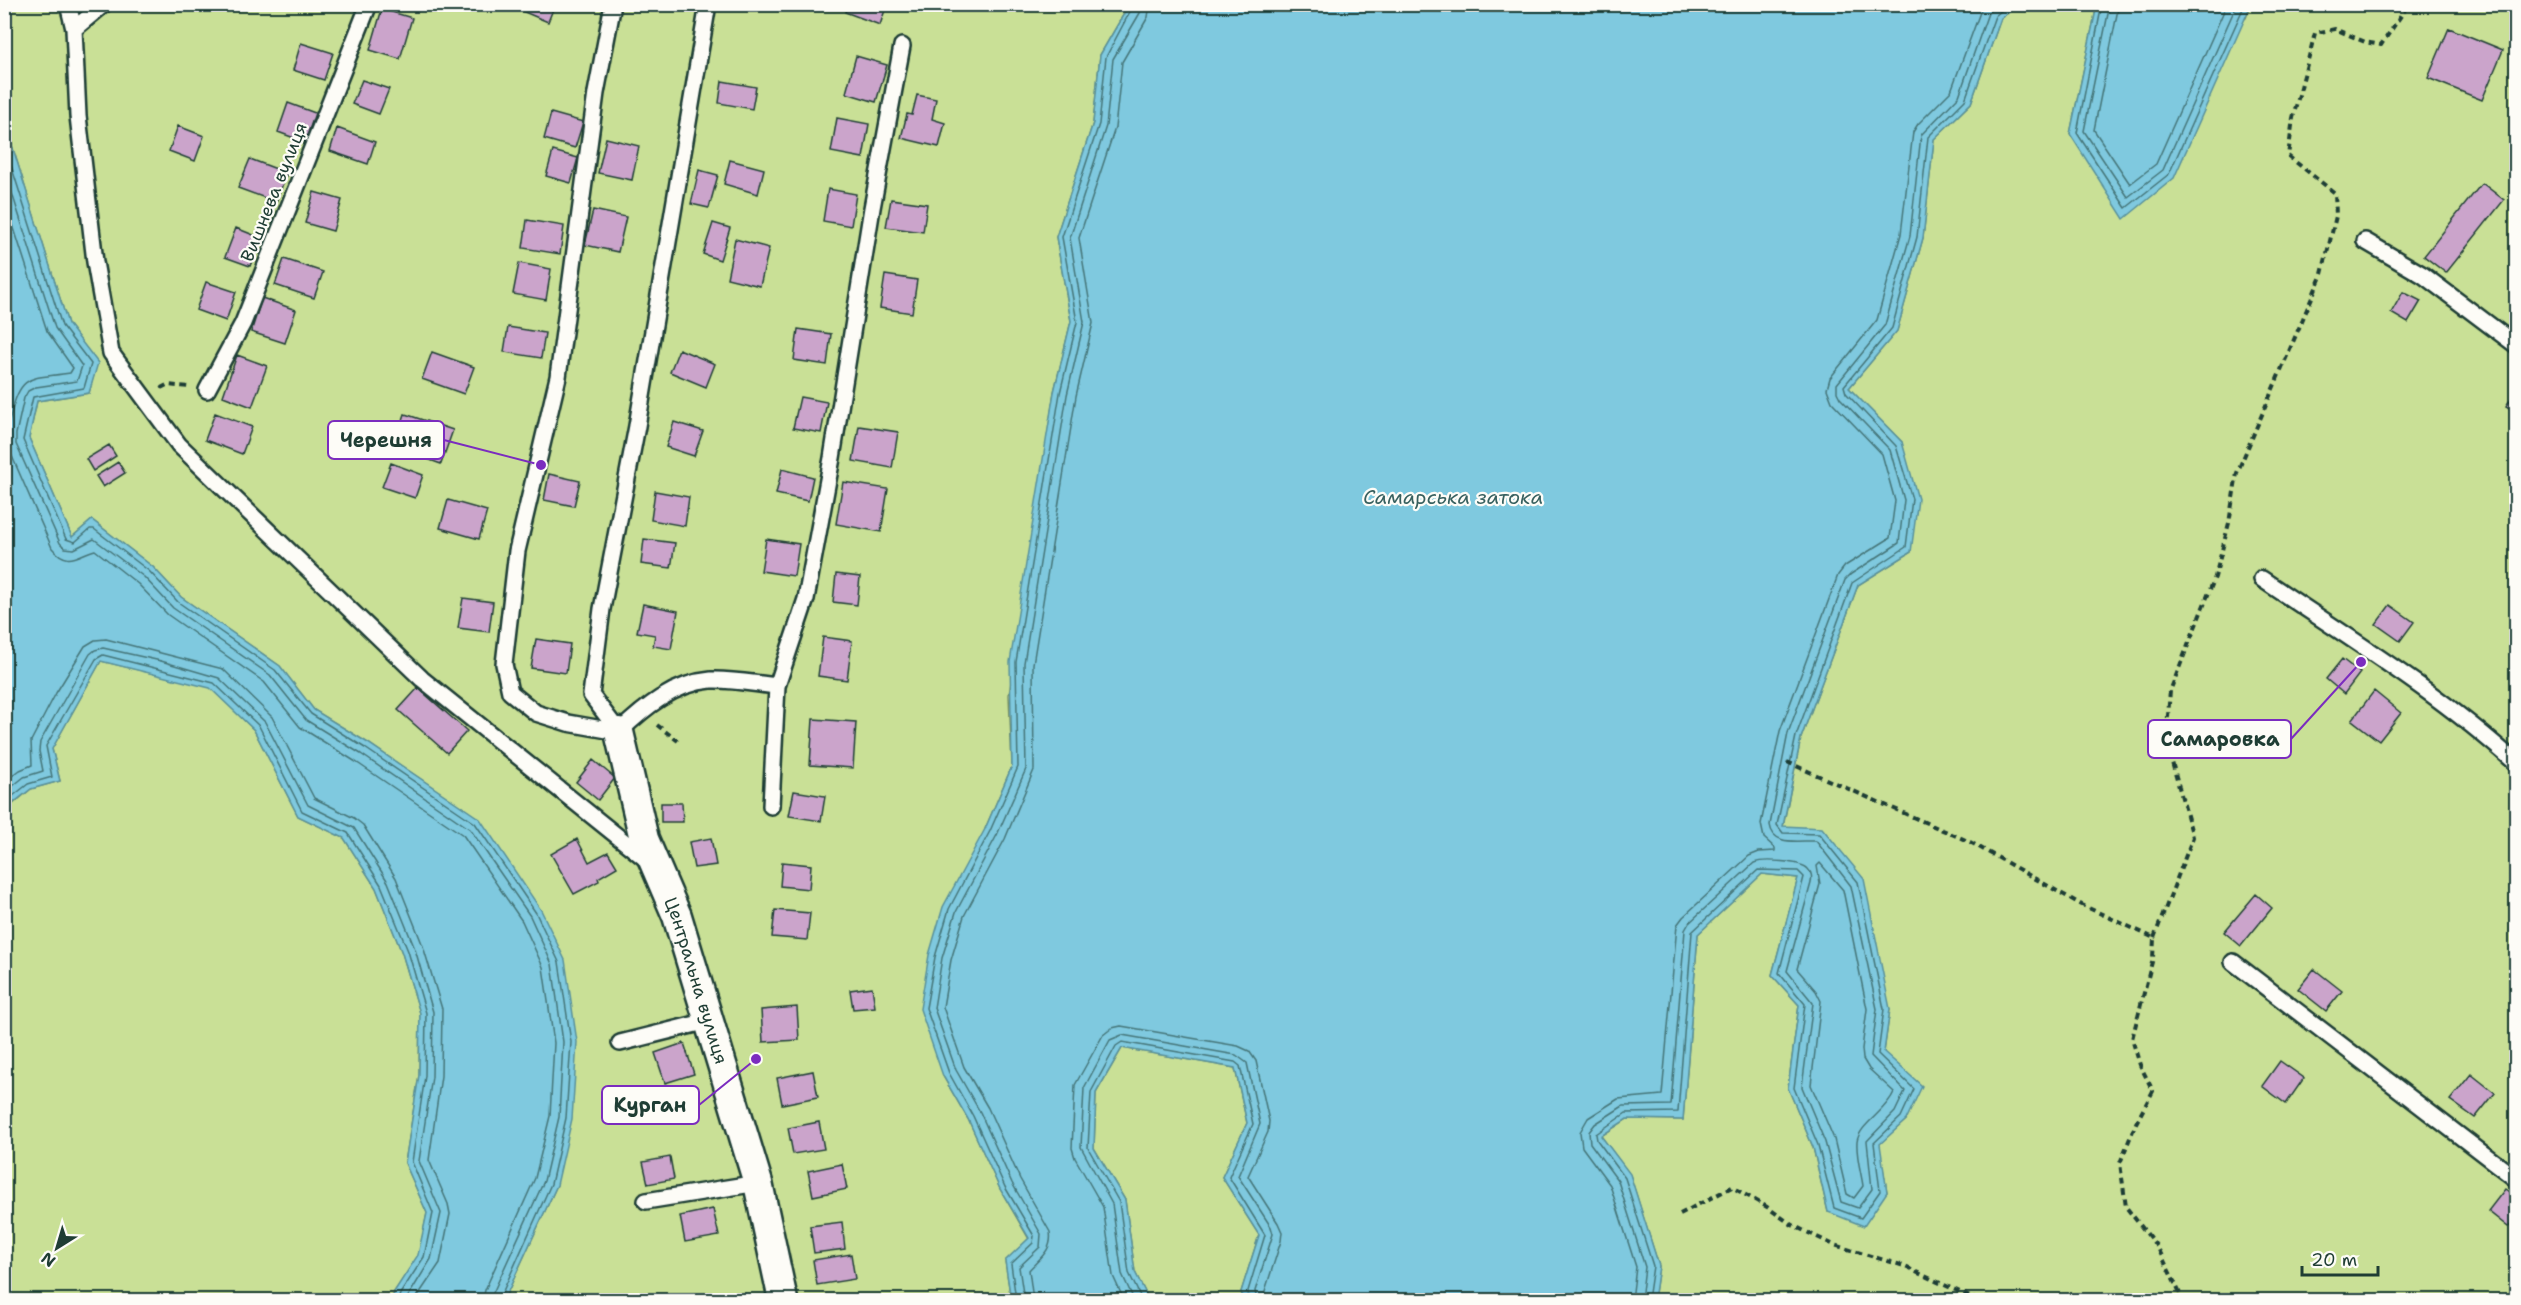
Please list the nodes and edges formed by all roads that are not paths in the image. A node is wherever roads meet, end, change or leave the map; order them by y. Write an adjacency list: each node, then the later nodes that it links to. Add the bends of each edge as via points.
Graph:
1 (68, 4): 6 (lane)
2 (104, 4): 6 (lane)
3 (369, 4): 10 (lane, Вишнева вулиця, via 243,323)
4 (613, 4): 13 (lane, via 596,93 558,377 517,551 504,664 510,692 536,713)
5 (708, 4): 13 (lane, via 602,609 591,695)
6 (74, 29): 16 (lane, via 78,116 95,262 111,353 179,445 423,679)
7 (902, 46): 12 (lane, via 806,598)
8 (2364, 241): 9 (lane, via 2423,275)
9 (2517, 345)
10 (207, 390)
11 (2262, 579): 14 (lane, via 2421,686)
12 (777, 686): 13 (lane, via 711,680 677,689 642,710); 15 (lane)
13 (619, 732): 16 (street, Центральна вулиця, via 644,839)
14 (2517, 764)
15 (771, 806)
16 (657, 868): 18 (street, Центральна вулиця, via 677,916)
17 (2233, 962): 20 (lane)
18 (708, 1021): 19 (lane); 21 (street, Центральна вулиця)
19 (620, 1043)
20 (2517, 1179)
21 (758, 1183): 22 (lane); 23 (street, Центральна вулиця)
22 (646, 1201)
23 (783, 1300)

